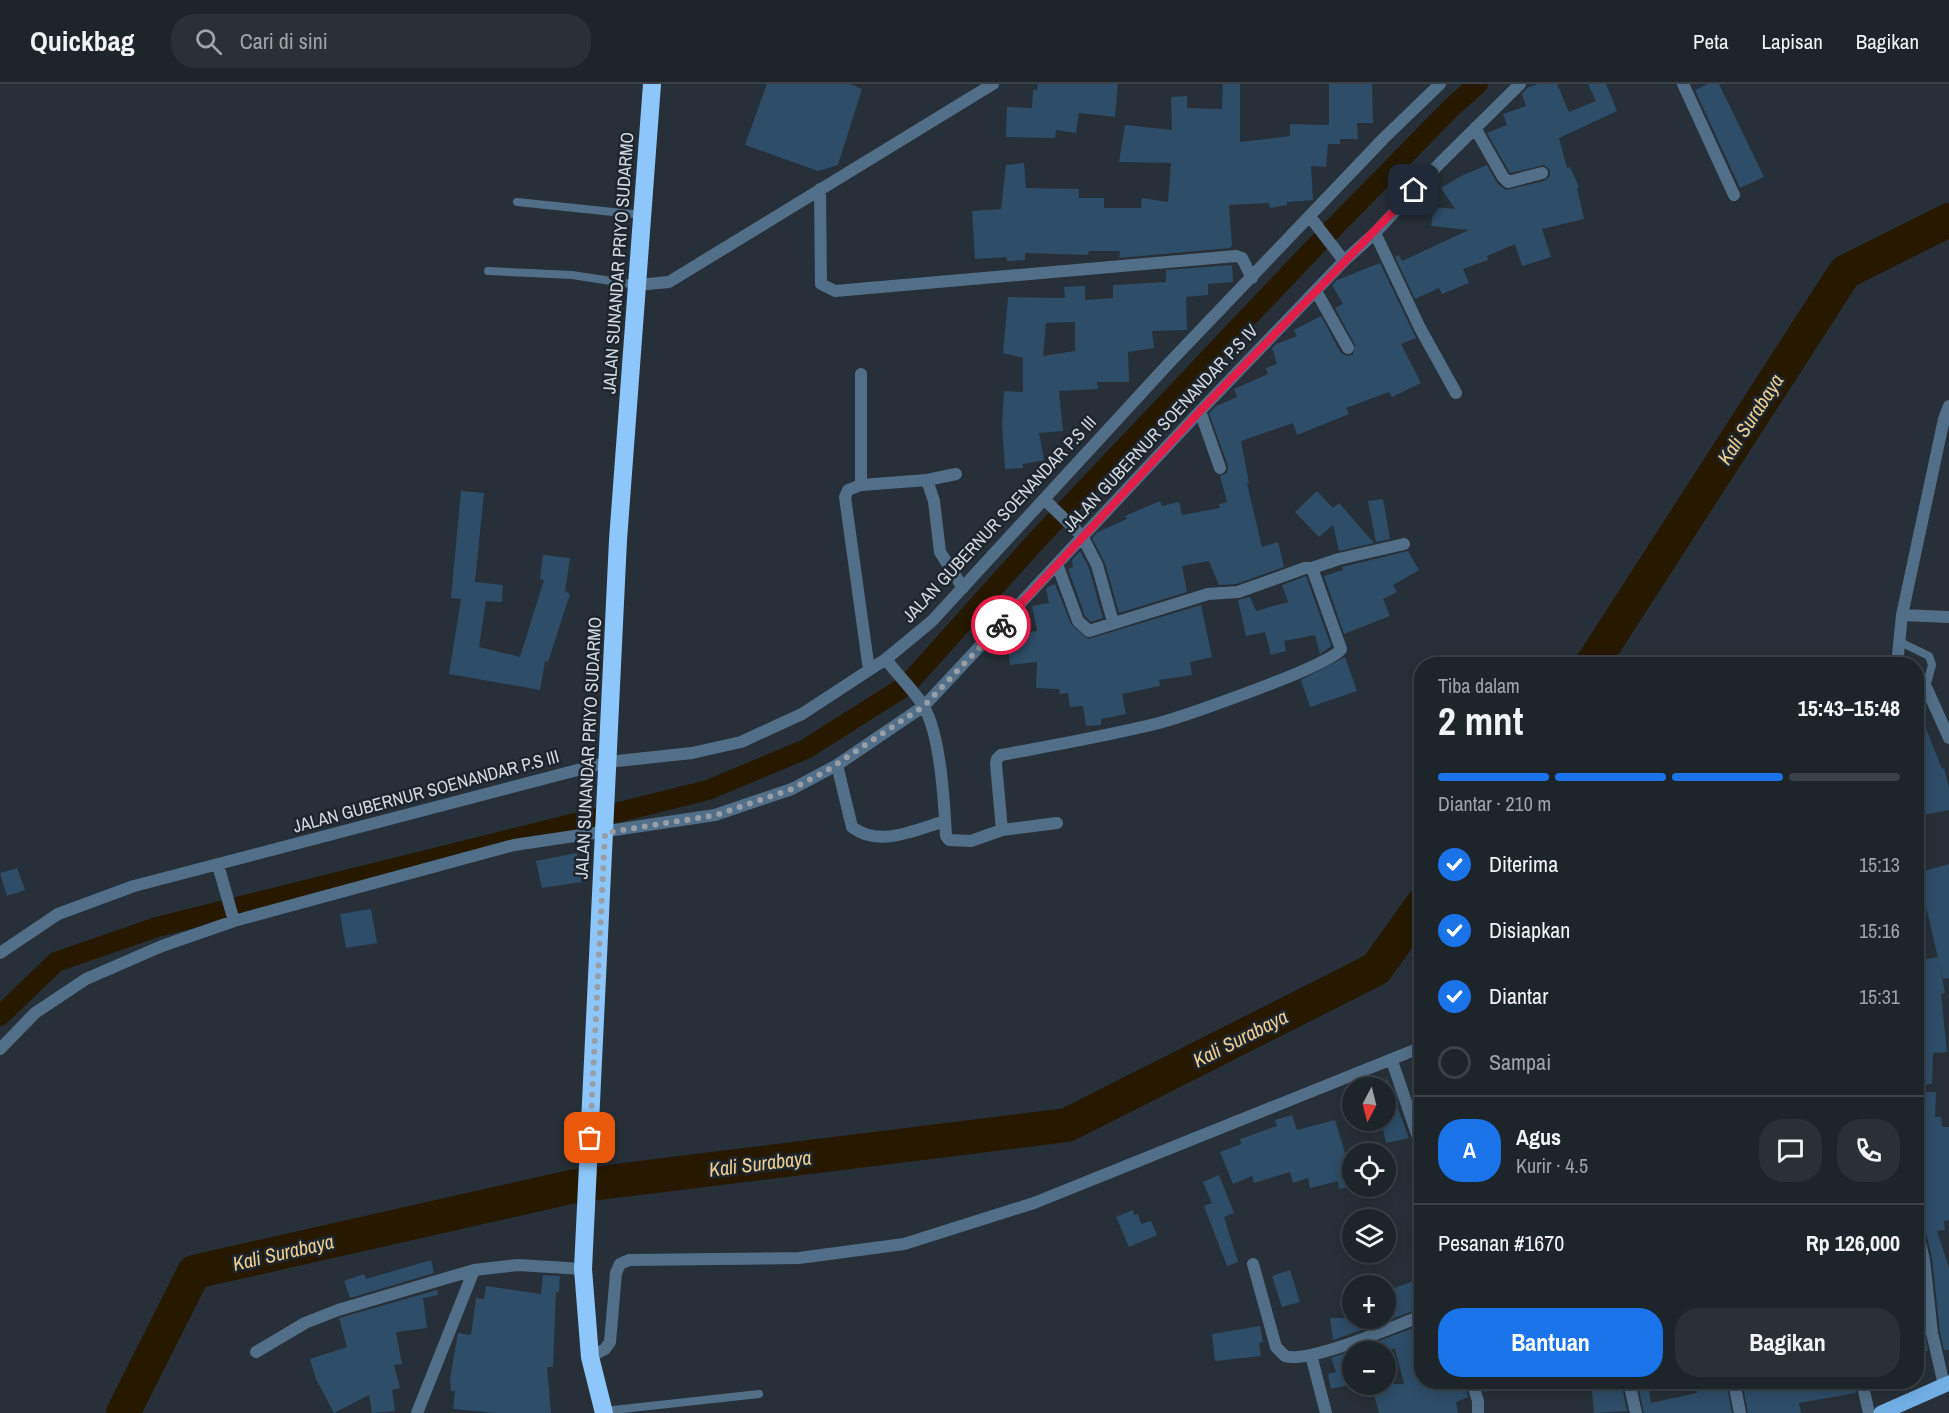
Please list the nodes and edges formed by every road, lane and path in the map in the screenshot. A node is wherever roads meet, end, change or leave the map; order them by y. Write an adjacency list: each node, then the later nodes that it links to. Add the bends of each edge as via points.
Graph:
1 (652, 84): 11 (highway, JALAN SUNANDAR PRIYO SUDARMO)
2 (993, 84): 8 (street)
3 (1440, 84): 12 (street, JALAN GUBERNUR SOENANDAR P.S III, via 1384,138)
4 (1520, 84): 6 (street, JALAN GUBERNUR SOENANDAR P.S IV)
5 (1683, 84): 9 (street)
6 (1475, 128): 7 (street, via 1508,182); 13 (street, JALAN GUBERNUR SOENANDAR P.S IV)
7 (1542, 173)
8 (820, 189): 16 (street, via 821,284 835,291 1236,256 1242,258); 17 (street, via 669,282)
9 (1734, 195)
10 (518, 202): 11 (lane)
11 (643, 215): 17 (highway, JALAN SUNANDAR PRIYO SUDARMO)
12 (1314, 222): 14 (street); 16 (street, JALAN GUBERNUR SOENANDAR P.S III)
13 (1375, 233): 14 (street, JALAN GUBERNUR SOENANDAR P.S IV); 21 (street)
14 (1341, 257): 18 (street, JALAN GUBERNUR SOENANDAR P.S IV)
15 (488, 271): 17 (lane, via 572,275)
16 (1252, 278): 28 (street, JALAN GUBERNUR SOENANDAR P.S III)
17 (637, 285): 46 (highway, JALAN SUNANDAR PRIYO SUDARMO, via 618,540)
18 (1316, 291): 19 (street); 23 (street, JALAN GUBERNUR SOENANDAR P.S IV)
19 (1348, 348)
20 (861, 374): 27 (street)
21 (1456, 393)
22 (1949, 406): 34 (street)
23 (1200, 411): 24 (street); 29 (street, JALAN GUBERNUR SOENANDAR P.S IV)
24 (1220, 468)
25 (957, 474): 26 (street)
26 (927, 480): 27 (street); 33 (street, via 934,501 940,552)
27 (861, 485): 40 (street, via 848,490 845,497)
28 (1047, 502): 29 (street); 33 (street, JALAN GUBERNUR SOENANDAR P.S III)
29 (1080, 533): 31 (street, JALAN GUBERNUR SOENANDAR P.S IV); 36 (street, via 1097,565)
30 (1404, 544): 32 (street)
31 (1057, 564): 36 (street, via 1084,629 1094,630); 43 (street, JALAN GUBERNUR SOENANDAR P.S IV)
32 (1312, 568): 36 (street, via 1238,592 1208,594); 50 (street, via 1341,649 1335,656 1160,722 1001,755 996,764)
33 (963, 588): 39 (street, JALAN GUBERNUR SOENANDAR P.S III, via 932,621)
34 (1902, 615): 35 (street); 37 (street)
35 (1949, 617)
36 (1113, 622)
37 (1900, 642): 38 (street); 41 (lane, via 1929,656 1932,665)
38 (1898, 657)
39 (886, 659): 40 (street, JALAN GUBERNUR SOENANDAR P.S III); 43 (street)
40 (869, 670): 46 (street, JALAN GUBERNUR SOENANDAR P.S III, via 802,714 741,742)
41 (1924, 679)
42 (1924, 686): 44 (street)
43 (921, 703): 45 (street, JALAN GUBERNUR SOENANDAR P.S IV); 47 (street, via 944,787)
44 (1948, 732)
45 (837, 765): 47 (street, via 852,827 859,833 886,838); 49 (street, JALAN GUBERNUR SOENANDAR P.S IV, via 792,789 716,815)
46 (608, 769): 49 (highway, JALAN SUNANDAR PRIYO SUDARMO); 51 (street, JALAN GUBERNUR SOENANDAR P.S III)
47 (945, 821): 50 (street, via 946,836 954,842)
48 (1057, 823): 50 (street)
49 (605, 828): 52 (street, JALAN GUBERNUR SOENANDAR P.S IV, via 514,845); 59 (highway, JALAN SUNANDAR PRIYO SUDARMO)
50 (1002, 831)
51 (218, 865): 52 (street); 53 (street, JALAN GUBERNUR SOENANDAR P.S III, via 134,886 58,914)
52 (233, 916): 54 (street, JALAN GUBERNUR SOENANDAR P.S IV, via 63,992 35,1013)
53 (1, 950)
54 (0, 1049)
55 (1414, 1051): 56 (street)
56 (1392, 1061): 57 (street); 65 (street, via 1034,1203 904,1244 799,1258 629,1260 616,1273 610,1342)
57 (1414, 1126)
58 (1924, 1260): 66 (street, via 1932,1333)
59 (584, 1263): 61 (street); 65 (highway, JALAN SUNANDAR PRIYO SUDARMO)
60 (1253, 1264): 64 (street, via 1276,1347 1292,1359)
61 (474, 1270): 63 (street, via 338,1310 305,1323); 73 (street)
62 (1414, 1319): 64 (street)
63 (255, 1352)
64 (1311, 1355): 74 (street)
65 (590, 1357): 72 (highway, JALAN SUNANDAR PRIYO SUDARMO)
66 (1946, 1384): 79 (main road)
67 (1475, 1389): 75 (street)
68 (1631, 1389): 76 (street)
69 (1735, 1389): 77 (street)
70 (1864, 1389): 78 (street)
71 (759, 1394): 72 (lane)
72 (604, 1412)
73 (417, 1413)
74 (1326, 1413)
75 (1478, 1413)
76 (1636, 1413)
77 (1740, 1413)
78 (1869, 1413)
79 (1881, 1413)

